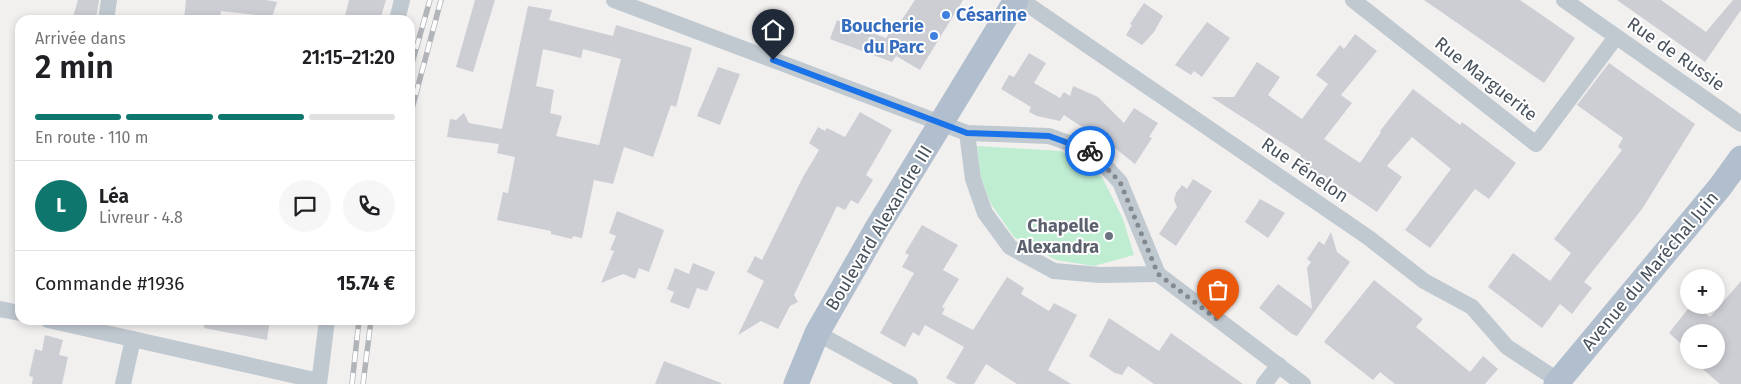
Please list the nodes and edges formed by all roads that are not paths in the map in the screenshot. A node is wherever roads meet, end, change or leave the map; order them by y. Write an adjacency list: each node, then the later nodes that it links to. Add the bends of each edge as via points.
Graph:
1 (109, 0): 8 (street)
2 (402, 0): 9 (street)
3 (614, 0): 11 (street)
4 (1016, 0): 11 (main road, Boulevard Alexandre III)
5 (1021, 0): 24 (street, Rue Fénelon, via 1345,222 1424,280 1472,307 1507,347)
6 (1353, 0): 10 (street, Rue Marguerite, via 1536,144)
7 (1564, 0): 10 (street, Rue de Russie)
8 (107, 15)
9 (398, 15)
10 (1616, 37): 12 (street, Rue de Russie)
11 (942, 123): 13 (street); 20 (main road, Boulevard Alexandre III)
12 (1741, 124)
13 (967, 133): 15 (street, via 1049,136 1091,151 1120,182); 15 (street, via 973,179 985,213 1010,247 1054,271 1100,276)
14 (1741, 158): 24 (main road, Avenue du Maréchal Juin)
15 (1158, 274): 22 (street)
16 (0, 309): 17 (street)
17 (15, 312)
18 (77, 325): 21 (street)
19 (326, 325): 23 (street)
20 (817, 333): 26 (main road, Boulevard Alexandre III); 27 (street)
21 (133, 339): 23 (street); 25 (street)
22 (1279, 366): 28 (street); 29 (street)
23 (319, 382)
24 (1558, 382)
25 (123, 384)
26 (796, 384)
27 (910, 384)
28 (1264, 384)
29 (1303, 384)

